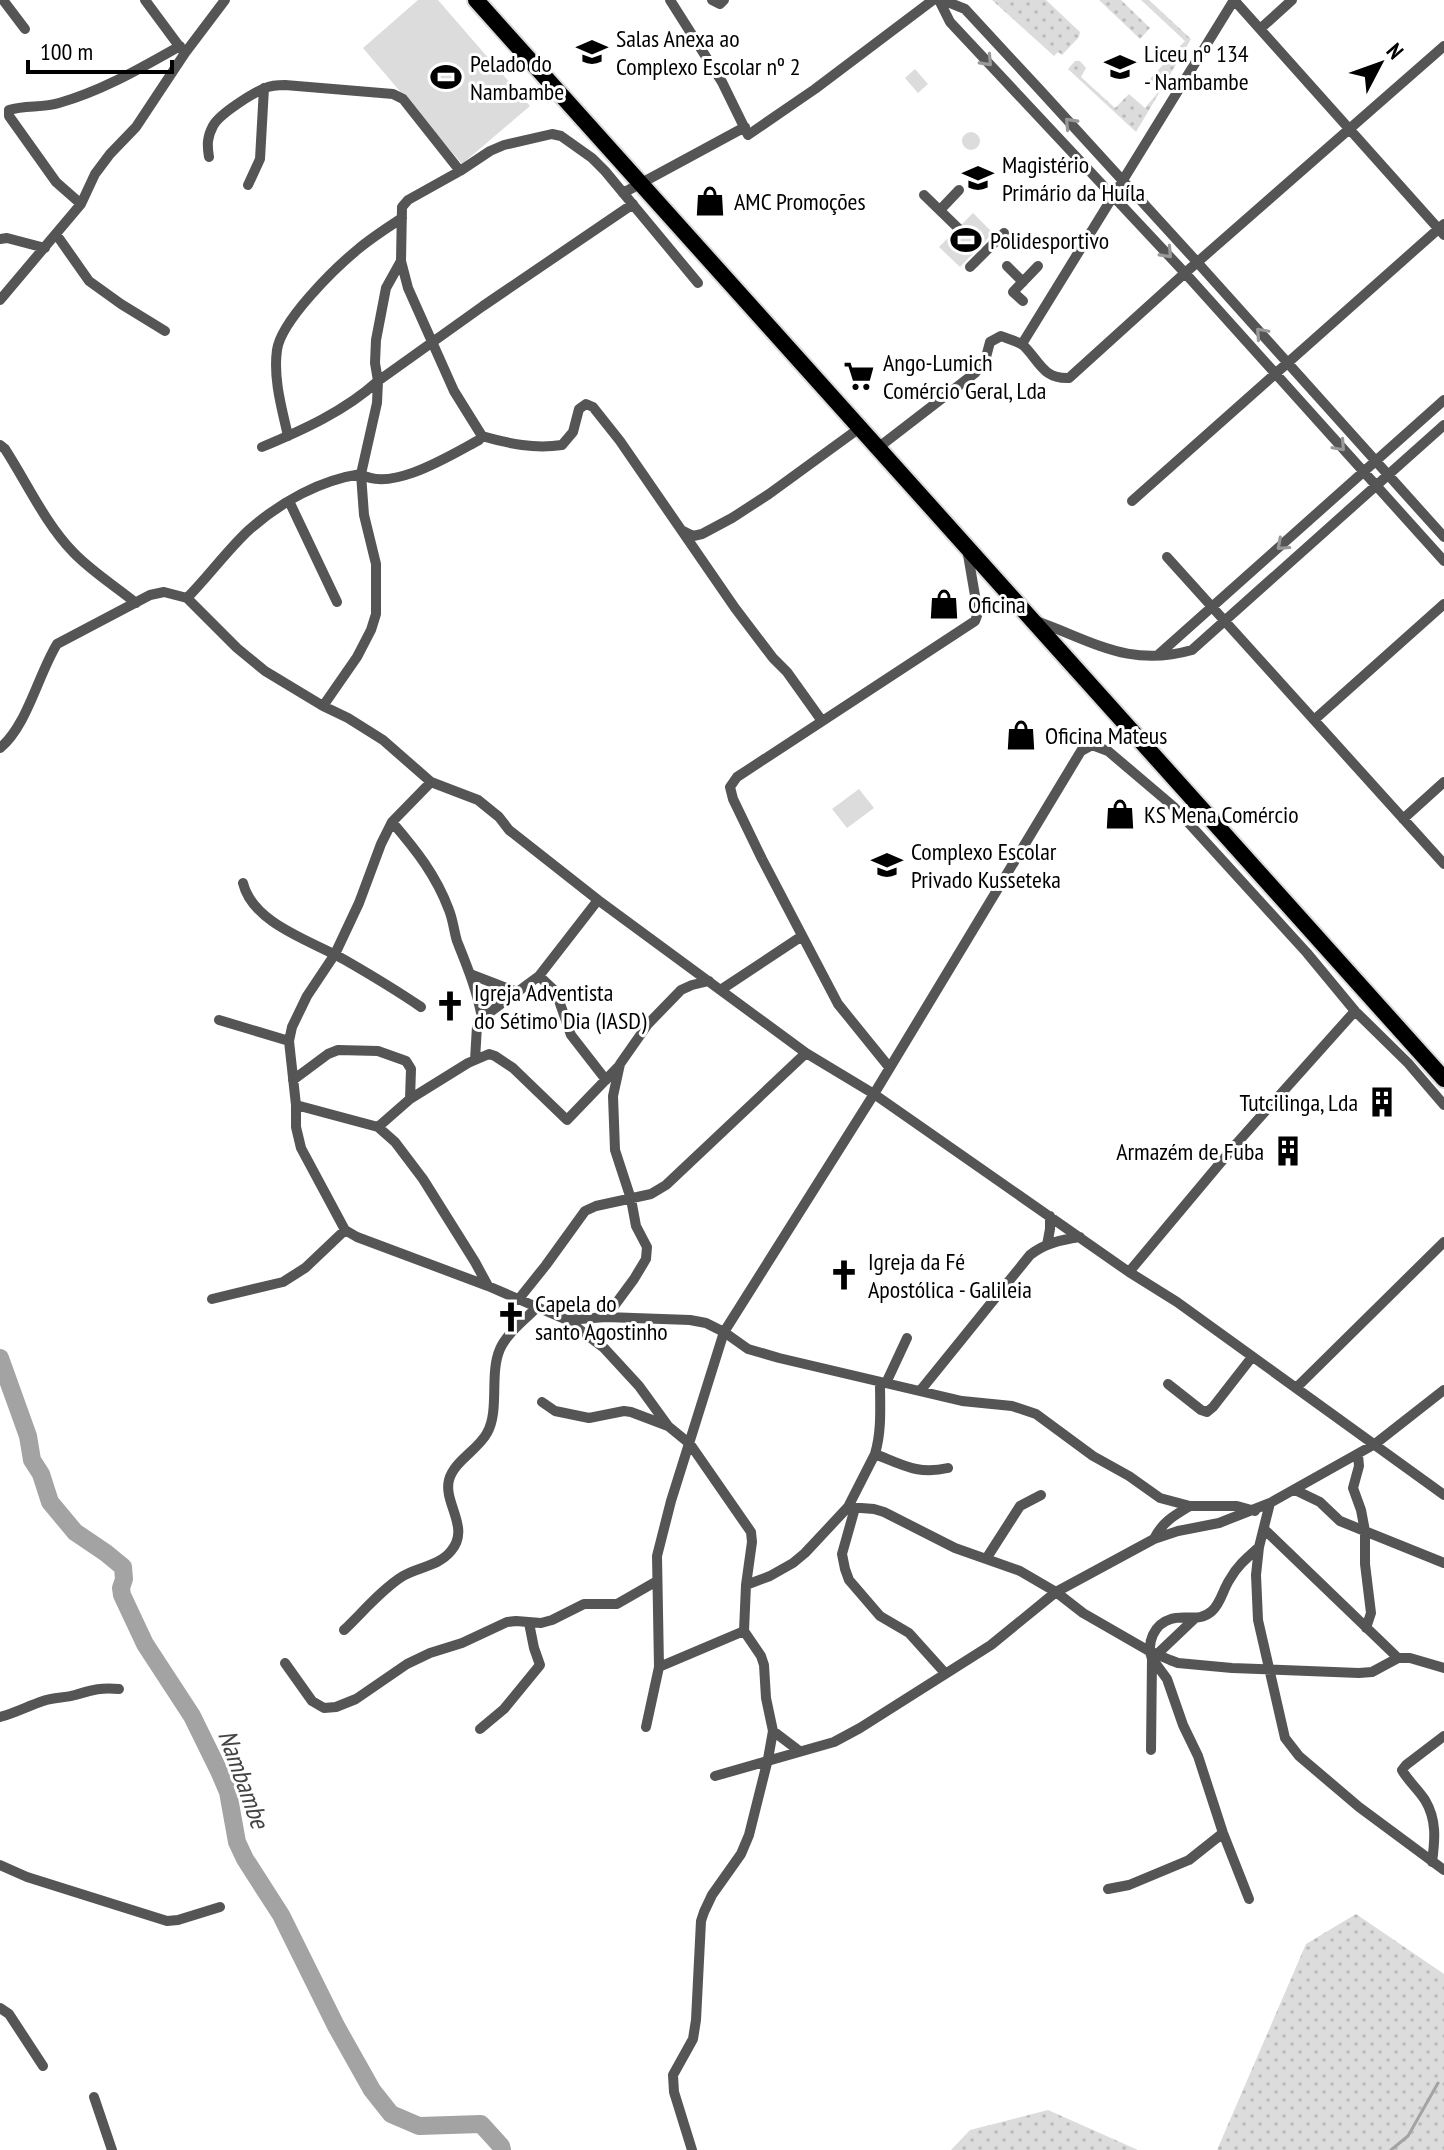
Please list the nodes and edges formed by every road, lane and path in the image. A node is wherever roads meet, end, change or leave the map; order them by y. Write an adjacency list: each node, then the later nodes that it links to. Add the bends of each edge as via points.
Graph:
1 (3, 0): 10 (street)
2 (145, 0): 13 (street)
3 (225, 0): 13 (street)
4 (476, 0): 20 (main road)
5 (670, 0): 15 (street)
6 (712, 0): 7 (street)
7 (724, 0)
8 (938, 0): 15 (street, via 748,135); 19 (street, one-way to 8, via 965,9); 25 (street, one-way to 25, via 950,22)
9 (1292, 0): 11 (street)
10 (25, 29)
11 (1260, 29): 16 (street); 19 (street, via 1234,0)
12 (1444, 46): 16 (street)
13 (182, 49): 26 (street, via 136,127 102,164); 26 (street, via 78,97 9,110 56,182)
14 (264, 88): 17 (street, via 214,123 207,143); 18 (street, via 393,94 403,99); 21 (street, via 260,159)
15 (745, 127): 20 (street)
16 (1349, 129): 31 (street); 37 (street)
17 (209, 157)
18 (460, 171): 23 (street, via 504,145 552,134 592,158); 29 (street, via 408,200)
19 (1123, 180): 25 (street); 37 (street)
20 (640, 183): 23 (street); 54 (main road)
21 (248, 185)
22 (959, 190): 28 (street)
23 (623, 193): 27 (street)
24 (924, 195): 28 (street)
25 (1113, 196): 41 (street, one-way to 41); 48 (street)
26 (81, 204): 33 (street)
27 (633, 204): 43 (street); 47 (street)
28 (940, 210): 30 (street)
29 (402, 218): 36 (street); 55 (street, via 356,250 303,304 282,335 278,386)
30 (958, 228)
31 (1442, 229): 49 (street)
32 (1004, 233): 40 (street)
33 (56, 234): 35 (street); 46 (street, via 89,281)
34 (0, 239): 35 (street)
35 (45, 248): 44 (street)
36 (401, 261): 47 (street); 51 (street, via 386,288 376,340)
37 (1197, 262): 41 (street); 49 (street, one-way to 37)
38 (1007, 266): 42 (street)
39 (1038, 266): 42 (street)
40 (970, 267)
41 (1185, 273): 48 (street, via 1069,378 1058,378 1039,366); 50 (street)
42 (1023, 282): 45 (street, via 1013,292)
43 (698, 283)
44 (0, 300)
45 (1023, 301)
46 (165, 331)
47 (432, 343): 51 (street); 56 (street)
48 (1022, 344): 59 (street, via 1001,336 990,342 975,373)
49 (1287, 362): 50 (street); 60 (street)
50 (1275, 373): 61 (street, one-way to 61); 66 (street)
51 (378, 381): 55 (street, via 363,395); 62 (street)
52 (1444, 400): 60 (street)
53 (1444, 425): 63 (street)
54 (861, 427): 59 (main road); 67 (street, via 732,518 702,534)
55 (288, 436): 58 (street)
56 (482, 436): 62 (street, via 406,476); 67 (street, via 516,445 562,445 573,432 579,409 593,407)
57 (0, 445): 74 (street, via 71,550)
58 (262, 447)
59 (879, 447): 69 (main road)
60 (1375, 461): 61 (street); 63 (street)
61 (1363, 472): 64 (street); 76 (street, one-way to 76)
62 (361, 474): 65 (street, via 337,477); 80 (street, via 376,564 376,614 357,657)
63 (1388, 475): 64 (street); 68 (street)
64 (1376, 485): 71 (street); 78 (street)
65 (289, 501): 72 (street, via 250,529); 73 (street)
66 (1132, 501)
67 (681, 530): 82 (street)
68 (1444, 537)
69 (966, 546): 77 (main road); 82 (street, via 975,621)
70 (1167, 557): 76 (street)
71 (1444, 561)
72 (187, 598): 74 (street, via 164,592); 80 (street, via 265,671)
73 (337, 602)
74 (136, 603): 83 (street, via 57,644 13,736)
75 (1444, 604): 81 (street)
76 (1212, 607): 78 (street); 79 (street)
77 (1030, 619): 79 (street, via 1107,650); 86 (main road)
78 (1224, 621): 79 (street, via 1192,650); 81 (street)
79 (1158, 655)
80 (323, 706): 84 (street, via 383,740)
81 (1314, 720): 88 (street)
82 (822, 721): 93 (street, via 737,777 730,787)
83 (0, 748)
84 (431, 782): 89 (street); 92 (street, via 478,800)
85 (1444, 782): 88 (street)
86 (1188, 794): 87 (street); 109 (main road)
87 (1174, 807): 101 (street); 108 (street, via 1108,751 1092,745 1081,751)
88 (1403, 819): 90 (street)
89 (392, 822): 94 (street); 95 (street, via 421,855 438,886)
90 (1444, 864)
91 (243, 883): 94 (street, via 248,898 276,923)
92 (598, 900): 96 (street); 97 (street)
93 (802, 936): 98 (street); 108 (street, via 838,1004)
94 (335, 954): 100 (street); 104 (street, via 307,996)
95 (470, 974): 99 (street); 102 (street)
96 (539, 976): 99 (street); 111 (street, via 556,992 571,1035)
97 (709, 981): 98 (street); 107 (street, via 681,990)
98 (722, 989): 105 (street)
99 (517, 992): 102 (street)
100 (421, 1007)
101 (1355, 1011): 115 (street); 123 (street)
102 (482, 1018): 106 (street)
103 (219, 1020): 104 (street)
104 (289, 1041): 110 (street)
105 (806, 1053): 112 (street); 117 (street, via 666,1185)
106 (475, 1060): 111 (street, via 495,1056 567,1120); 113 (street)
107 (620, 1064): 111 (street); 117 (street, via 613,1096 615,1150)
108 (889, 1067): 112 (street)
109 (1444, 1079)
110 (293, 1080): 113 (street, via 338,1050 378,1051 406,1061 411,1069); 114 (street)
111 (606, 1080)
112 (874, 1094): 118 (street); 130 (street)
113 (410, 1099): 116 (street)
114 (296, 1105): 116 (street); 119 (street, via 301,1148)
115 (1444, 1105)
116 (378, 1127): 124 (street, via 423,1179)
117 (631, 1199): 126 (street, via 585,1211); 128 (street, via 646,1259)
118 (1050, 1216): 120 (street); 122 (street)
119 (345, 1230): 124 (street); 125 (street, via 283,1282)
120 (1080, 1237): 122 (street); 123 (street)
121 (1444, 1242): 135 (street)
122 (1047, 1245): 137 (street, via 1030,1255)
123 (1129, 1272): 132 (street)
124 (488, 1286): 126 (street)
125 (212, 1299)
126 (518, 1300): 127 (street)
127 (536, 1308): 129 (street); 164 (street, via 500,1348 488,1432 449,1482 458,1535 452,1550 404,1576)
128 (606, 1317): 129 (street); 130 (street, via 690,1320)
129 (567, 1320): 139 (street, via 604,1348)
130 (724, 1332): 133 (street, via 748,1349); 140 (street)
131 (907, 1338): 133 (street)
132 (1252, 1357): 134 (street, via 1207,1412); 135 (street)
133 (883, 1382): 137 (street); 142 (street)
134 (1168, 1384)
135 (1296, 1388): 141 (street)
136 (1444, 1390): 141 (street)
137 (920, 1391): 149 (street, via 1036,1414 1160,1498)
138 (542, 1402): 139 (street, via 555,1411 589,1418 624,1411)
139 (668, 1426): 140 (street)
140 (690, 1444): 158 (street, via 657,1556); 159 (street, via 751,1532)
141 (1375, 1444): 143 (street); 147 (street)
142 (875, 1454): 144 (street, via 922,1471); 150 (street)
143 (1358, 1455): 145 (street); 153 (street, via 1353,1488)
144 (948, 1468)
145 (1295, 1490): 148 (street); 153 (street, via 1320,1502 1340,1521)
146 (1041, 1495): 156 (street, via 1020,1506)
147 (1444, 1495)
148 (1270, 1503): 151 (street); 152 (street)
149 (1190, 1506): 151 (street); 154 (street, via 1168,1520)
150 (852, 1508): 156 (street, via 884,1512); 159 (street, via 793,1563); 172 (street, via 842,1554 849,1580 880,1616 909,1633)
151 (1255, 1511): 154 (street)
152 (1264, 1529): 155 (street); 163 (street)
153 (1365, 1531): 157 (street); 163 (street, via 1371,1613)
154 (1154, 1539): 160 (street)
155 (1259, 1547): 161 (street, via 1230,1578 1215,1608); 171 (street, via 1258,1620)
156 (986, 1559): 160 (street)
157 (1444, 1563)
158 (657, 1581): 162 (street, via 617,1604 584,1604 552,1620); 169 (street)
159 (746, 1585): 165 (street)
160 (1056, 1592): 166 (street); 172 (street, via 991,1645)
161 (1194, 1619): 166 (street); 166 (street, via 1174,1618 1160,1625 1152,1635)
162 (529, 1623): 168 (street, via 507,1622 430,1653 336,1707 312,1701); 176 (street, via 540,1665)
163 (1366, 1628): 167 (street)
164 (344, 1630)
165 (744, 1631): 169 (street); 177 (street, via 764,1665)
166 (1153, 1657): 171 (street); 180 (street); 183 (street, via 1198,1756)
167 (1398, 1658): 170 (street); 171 (street, via 1372,1672)
168 (285, 1663)
169 (659, 1667): 175 (street)
170 (1444, 1668)
171 (1270, 1670): 184 (street, via 1285,1738 1299,1756)
172 (945, 1673): 179 (street, via 834,1742)
173 (119, 1689): 174 (street, via 65,1695)
174 (0, 1717)
175 (646, 1727)
176 (480, 1729)
177 (773, 1731): 179 (street); 181 (street)
178 (1444, 1736): 184 (street, via 1402,1770 1426,1801 1434,1823)
179 (798, 1750): 181 (street)
180 (1151, 1750)
181 (768, 1759): 182 (street); 194 (street, via 749,1835 701,1921 693,2039 673,2075)
182 (715, 1776)
183 (1223, 1833): 187 (street, via 1189,1860); 188 (street)
184 (1432, 1862): 186 (street)
185 (0, 1865): 189 (street, via 167,1921)
186 (1444, 1870)
187 (1108, 1889)
188 (1249, 1899)
189 (220, 1907)
190 (0, 2008): 191 (street)
191 (43, 2066)
192 (94, 2097): 193 (street)
193 (112, 2150)
194 (692, 2150)

